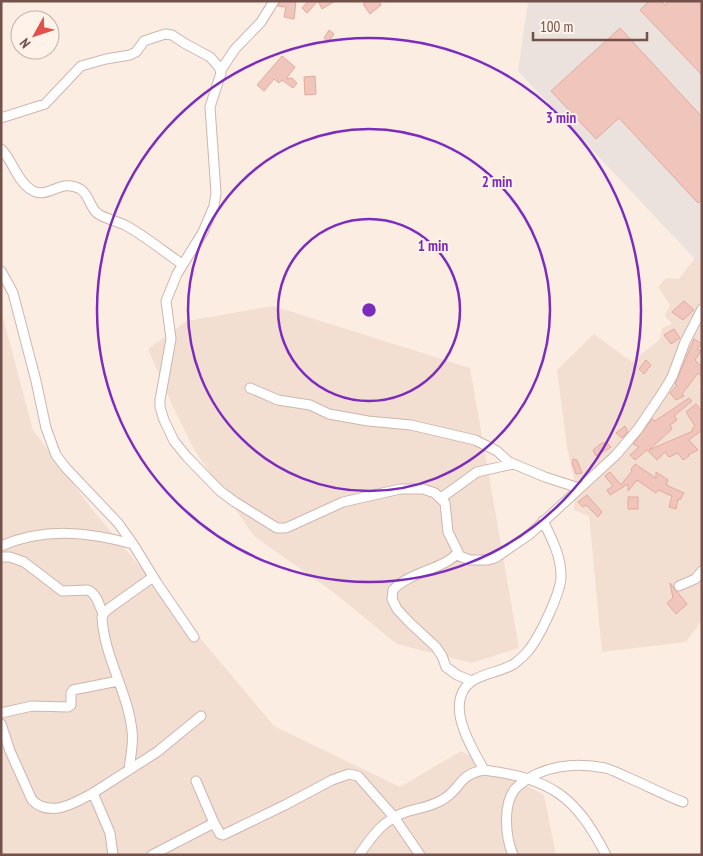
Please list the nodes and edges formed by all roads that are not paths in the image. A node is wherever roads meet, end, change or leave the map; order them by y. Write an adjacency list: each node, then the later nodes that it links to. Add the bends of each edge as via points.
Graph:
1 (274, 1): 2 (street, via 262,22)
2 (221, 70): 3 (street, via 206,54 165,34 144,41 130,55 80,66 45,104); 5 (street, via 210,107 216,193 214,206 203,232)
3 (1, 118)
4 (1, 149): 5 (street, via 15,173 30,189 42,194 65,185 76,187 87,196 98,214 127,226)
5 (182, 264): 11 (street, via 166,301 171,339 160,408 174,441 220,490 282,529 343,502 400,489 423,489)
6 (1, 271): 13 (street, via 13,294 46,428 56,455)
7 (702, 309): 10 (street, via 663,392 625,445)
8 (250, 388): 9 (street, via 278,400 310,406 329,414 411,424 475,440)
9 (513, 464): 10 (street); 11 (street, via 477,472)
10 (579, 488): 12 (street)
11 (441, 498): 15 (street)
12 (543, 521): 15 (street, via 530,534 491,559 470,560); 23 (street, via 560,564 561,575 549,613 528,651 515,663)
13 (133, 544): 14 (street, via 104,536 54,533 29,536); 18 (street)
14 (1, 546)
15 (457, 555): 23 (street, via 400,584 393,590 392,599 402,616 436,647 448,669)
16 (1, 557): 20 (street, via 24,562 62,590 92,592)
17 (702, 571): 19 (street, via 695,579)
18 (153, 577): 20 (street); 21 (street)
19 (679, 586)
20 (103, 614): 22 (street, via 108,653)
21 (194, 637)
22 (118, 680): 24 (street, via 72,691 68,707 32,706); 27 (street, via 133,735)
23 (472, 681): 28 (street, via 460,697 461,717 472,750)
24 (1, 713)
25 (201, 716): 27 (street)
26 (1, 724): 31 (street, via 32,800 38,806 62,807)
27 (129, 770): 31 (street)
28 (484, 770): 29 (street); 33 (street, via 464,778 444,800)
29 (529, 779): 32 (street, via 540,772 566,765 592,766 608,769); 39 (street, via 517,787 508,804 506,821); 40 (street, via 556,790 569,801 593,830)
30 (196, 781): 34 (street)
31 (93, 793): 35 (street, via 110,833)
32 (683, 802)
33 (394, 817): 34 (street, via 358,776 352,774 332,780 227,833 221,835); 37 (street, via 376,832); 38 (street)
34 (214, 823): 36 (street)
35 (113, 855)
36 (152, 855)
37 (359, 855)
38 (420, 855)
39 (513, 855)
40 (606, 855)

